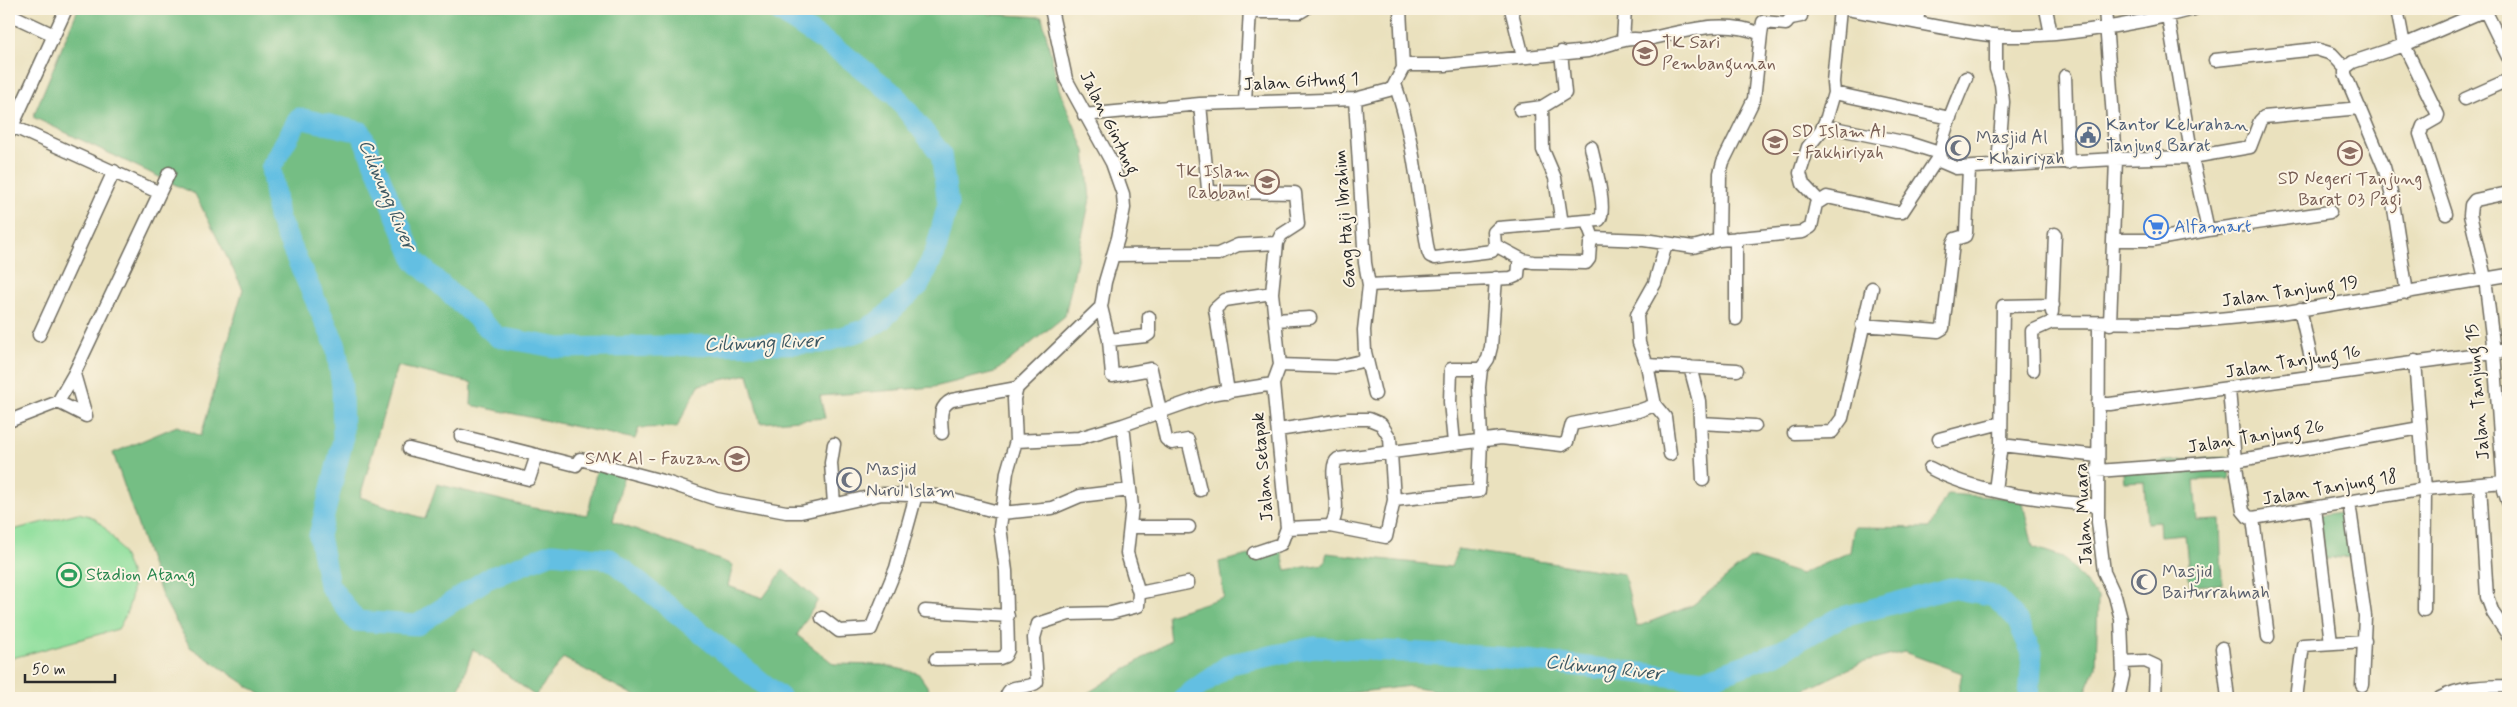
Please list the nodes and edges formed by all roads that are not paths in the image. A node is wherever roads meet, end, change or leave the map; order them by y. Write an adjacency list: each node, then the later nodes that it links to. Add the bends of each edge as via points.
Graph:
1 (66, 9): 23 (street)
2 (1051, 9): 46 (street, Jalan Gintung, via 1066,80)
3 (1305, 9): 15 (street, via 1300,12)
4 (1400, 9): 31 (street)
5 (1510, 9): 28 (street)
6 (1625, 9): 25 (street)
7 (1802, 9): 18 (street, via 1801,16 1791,18 1786,24)
8 (1840, 9): 37 (street)
9 (1847, 9): 19 (street)
10 (2046, 9): 22 (street)
11 (2105, 9): 20 (street, Jalan Muara)
12 (2194, 9): 17 (street)
13 (2396, 9): 26 (street)
14 (2486, 10): 26 (street); 29 (street)
15 (1250, 11): 40 (street)
16 (9, 14): 23 (street)
17 (2164, 14): 20 (street); 52 (street)
18 (1766, 15): 21 (street)
19 (1918, 15): 24 (street)
20 (2106, 26): 22 (street); 53 (street, Jalan Muara)
21 (1761, 34): 25 (street, via 1724,25); 70 (street, via 1754,99 1720,173)
22 (2051, 34): 24 (street)
23 (54, 35): 44 (street)
24 (1996, 35): 55 (street, via 1996,69 2003,98)
25 (1623, 40): 27 (street, via 1588,51)
26 (2404, 45): 32 (street, via 2353,62); 63 (street, via 2438,115 2423,126 2420,134)
27 (1561, 52): 28 (street); 42 (street, via 1565,93)
28 (1523, 57): 31 (street, via 1445,65 1409,65)
29 (2508, 57)
30 (2215, 60): 32 (street, via 2316,49 2332,54)
31 (1404, 68): 36 (street)
32 (2345, 68): 43 (street)
33 (2065, 76): 54 (street)
34 (1966, 78): 47 (street)
35 (2508, 80): 38 (street)
36 (1395, 84): 39 (street, Jalan Gitung 1, via 1389,90); 74 (street, via 1412,151 1430,256 1489,252)
37 (1834, 93): 47 (street); 48 (street)
38 (2465, 99)
39 (1355, 100): 40 (street, Jalan Gitung 1); 80 (street, Gang Haji Ibrahim)
40 (1245, 102): 41 (street, Jalan Gitung 1)
41 (1200, 104): 46 (street, Jalan Gitung 1); 72 (street, via 1208,189 1218,192 1295,193 1298,224 1280,234)
42 (1542, 107): 45 (street); 65 (street, via 1543,150 1555,178)
43 (2360, 108): 52 (street, via 2264,117 2250,148); 82 (street, via 2382,159 2390,189)
44 (14, 110): 49 (street)
45 (1520, 110)
46 (1084, 115): 75 (street, Jalan Gintung, via 1112,163 1123,194 1124,208)
47 (1950, 118): 51 (street)
48 (1824, 126): 51 (street, via 1908,144); 61 (street, via 1808,146 1800,173 1803,184)
49 (10, 130): 57 (street)
50 (1592, 148): 64 (street, via 1602,215 1599,220)
51 (1940, 157): 56 (street, via 1951,167); 61 (street, via 1900,212 1830,197)
52 (2192, 157): 53 (street); 66 (street)
53 (2116, 159): 54 (street); 71 (street, Jalan Muara)
54 (2068, 163): 55 (street)
55 (1998, 164): 56 (street)
56 (1969, 169): 93 (street, via 1966,233 1953,243 1943,328 1938,332)
57 (114, 172): 59 (street); 94 (street)
58 (169, 173): 59 (street)
59 (158, 192): 106 (street)
60 (2508, 193): 79 (street, Jalan Tanjung 15, via 2475,200 2471,205 2470,215)
61 (1819, 201): 69 (street, via 1811,228 1807,231)
62 (2330, 212): 66 (street)
63 (2446, 214)
64 (1587, 222): 65 (street); 68 (street)
65 (1562, 224): 74 (street, via 1498,228 1494,232)
66 (2208, 230): 71 (street, via 2152,240)
67 (2055, 234): 84 (street)
68 (1593, 238): 73 (street); 76 (street, via 1587,262)
69 (1736, 238): 70 (street); 89 (street)
70 (1719, 240): 73 (street, via 1696,247)
71 (2114, 240): 92 (street, Jalan Muara)
72 (1277, 243): 75 (street, via 1238,245 1218,254); 83 (street)
73 (1666, 244): 101 (street, via 1655,283 1636,315 1639,343)
74 (1495, 245): 76 (street)
75 (1113, 255): 85 (street, Jalan Gintung)
76 (1523, 260): 78 (street, via 1518,275)
77 (2508, 275): 79 (street, Jalan Tanjung 19)
78 (1496, 278): 80 (street); 103 (street, via 1491,347)
79 (2485, 278): 82 (street, Jalan Tanjung 19); 97 (street, Jalan Tanjung 15)
80 (1369, 285): 98 (street, Gang Haji Ibrahim, via 1364,330)
81 (1872, 288): 93 (street)
82 (2407, 292): 86 (street, Jalan Tanjung 19)
83 (1272, 294): 90 (street); 111 (street, via 1225,300 1215,309)
84 (2052, 305): 91 (street); 119 (street, via 2004,306)
85 (1101, 307): 95 (street, Jalan Gintung); 109 (street)
86 (2300, 308): 92 (street, Jalan Tanjung 19, via 2177,323); 107 (street)
87 (1149, 317): 95 (street, via 1146,336)
88 (1310, 318): 90 (street)
89 (1736, 319)
90 (1275, 320): 100 (street)
91 (2052, 322): 92 (street, Jalan Tanjung 19); 105 (street, via 2032,331)
92 (2104, 324): 114 (street, Jalan Muara)
93 (1862, 325): 125 (street, via 1842,418 1832,432)
94 (39, 335)
95 (1109, 340): 116 (street, Jalan Gintung, via 1112,376 1151,369)
96 (2508, 350): 97 (street, Jalan Tanjung 16)
97 (2494, 352): 99 (street, Jalan Tanjung 16); 142 (street, Jalan Tanjung 15)
98 (1366, 360): 100 (street, via 1336,367); 112 (street, Gang Haji Ibrahim)
99 (2415, 361): 107 (street, Jalan Tanjung 16); 122 (street)
100 (1280, 365): 108 (street)
101 (1647, 365): 102 (street); 115 (street)
102 (1690, 367): 104 (street); 118 (street, via 1697,388)
103 (1481, 369): 128 (street, via 1478,405); 131 (street, via 1451,370)
104 (1737, 370)
105 (2033, 370)
106 (74, 374): 113 (street); 113 (street, via 86,416)
107 (2315, 376): 110 (street, Jalan Tanjung 16)
108 (1273, 384): 111 (street); 123 (street, Jalan Setapak)
109 (1017, 388): 124 (street, via 944,404 941,410); 129 (street, via 1014,400)
110 (2229, 389): 114 (street, Jalan Tanjung 16); 138 (street)
111 (1228, 392): 116 (street, via 1212,394)
112 (1375, 394)
113 (58, 402): 117 (street)
114 (2098, 403): 137 (street, Jalan Muara)
115 (1655, 405): 128 (street, via 1572,424 1567,442 1562,445 1509,438); 135 (street, via 1665,417)
116 (1159, 412): 120 (street); 145 (street, Jalan Gintung, via 1169,442 1188,440 1190,443)
117 (9, 421)
118 (1700, 423): 121 (street); 141 (street)
119 (2001, 423): 127 (street); 132 (street)
120 (1123, 425): 129 (street, via 1080,438); 144 (street)
121 (1755, 426)
122 (2420, 428): 138 (street, Jalan Tanjung 26); 147 (street)
123 (1278, 430): 134 (street, via 1368,418 1381,424 1388,434); 160 (street, Jalan Setapak)
124 (942, 433)
125 (1794, 433)
126 (461, 436): 136 (street)
127 (1939, 439)
128 (1481, 440): 131 (street); 149 (street, via 1479,491)
129 (1016, 441): 155 (street, via 1007,472)
130 (834, 444): 152 (street, via 831,463)
131 (1454, 444): 134 (street)
132 (2000, 446): 137 (street); 146 (street)
133 (408, 449): 136 (street, via 529,479)
134 (1390, 451): 149 (street); 157 (street, via 1335,461 1336,517)
135 (1670, 454)
136 (537, 455): 152 (street, via 576,465 580,459 716,499 777,511 801,512)
137 (2098, 456): 140 (street, Jalan Muara)
138 (2235, 463): 140 (street, Jalan Tanjung 26); 156 (street, via 2243,512)
139 (1930, 468): 146 (street, via 1945,476)
140 (2097, 471): 153 (street, Jalan Muara)
141 (1704, 480)
142 (2503, 482): 143 (street, Jalan Tanjung 18); 151 (street, Jalan Tanjung 15)
143 (2480, 485): 147 (street, Jalan Tanjung 18); 168 (street, via 2487,597)
144 (1130, 490): 155 (street, via 1080,496 1052,508); 158 (street)
145 (1200, 490)
146 (1995, 490): 153 (street)
147 (2425, 490): 150 (street, Jalan Tanjung 18); 164 (street)
148 (916, 495): 152 (street, via 882,494); 155 (street, via 937,496); 167 (street, via 896,568 871,629 839,631)
149 (1394, 500): 157 (street, via 1386,537)
150 (2349, 502): 154 (street, Jalan Tanjung 18); 170 (street, via 2365,616)
151 (2508, 502)
152 (834, 504)
153 (2098, 506): 174 (street, Jalan Muara, via 2104,572 2121,619)
154 (2315, 508): 156 (street, Jalan Tanjung 18); 171 (street)
155 (1002, 513): 166 (street, via 1000,527)
156 (2253, 518): 169 (street, Jalan Tanjung 18)
157 (1330, 526): 160 (street)
158 (1130, 527): 159 (street); 163 (street, via 1127,553)
159 (1189, 527)
160 (1287, 528): 161 (street, Jalan Setapak, via 1281,544)
161 (1254, 553)
162 (1188, 583): 163 (street)
163 (1140, 593): 177 (street, via 1136,608 1111,613 1069,614 1038,624 1034,638 1037,682 1033,686 1012,688)
164 (2424, 610)
165 (926, 611): 166 (street)
166 (1008, 616): 173 (street, via 1008,650 1005,656)
167 (822, 618)
168 (2508, 635)
169 (2268, 637)
170 (2364, 641): 171 (street); 175 (street)
171 (2331, 643): 181 (street, via 2302,649)
172 (2222, 648): 180 (street)
173 (936, 659)
174 (2123, 662): 178 (street, Jalan Muara, via 2122,688); 179 (street, via 2145,661 2156,666)
175 (2362, 685)
176 (2508, 686): 182 (street, via 2469,687)
177 (1006, 698)
178 (2118, 698)
179 (2155, 698)
180 (2228, 698)
181 (2296, 698)
182 (2440, 698)

